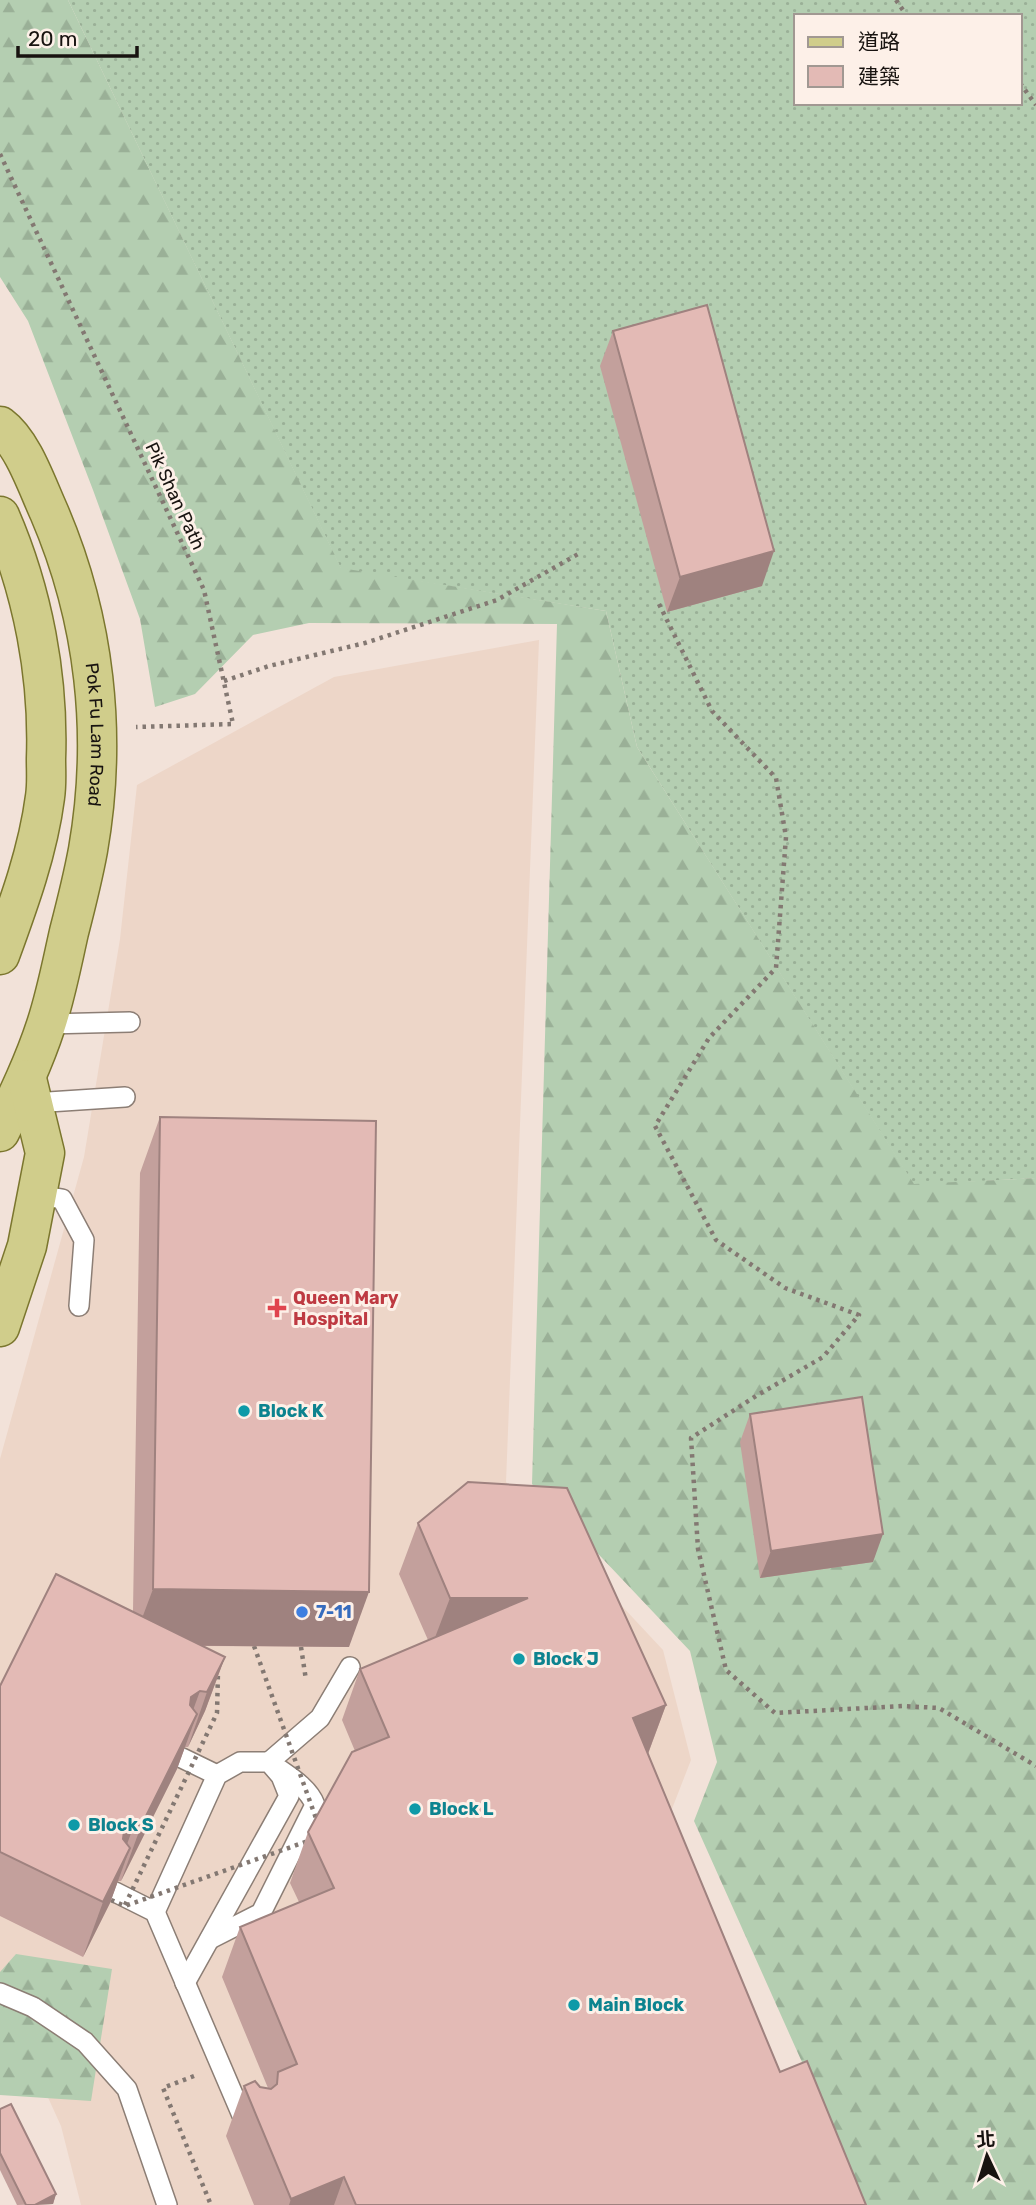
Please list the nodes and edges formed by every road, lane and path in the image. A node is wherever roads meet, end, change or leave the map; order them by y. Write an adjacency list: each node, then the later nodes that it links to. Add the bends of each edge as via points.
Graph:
1 (1022, 86): 2 (path)
2 (1036, 105)
3 (0, 154): 8 (path, Pik Shan Path, via 204,590)
4 (0, 426): 12 (main road, Pok Fu Lam Road, via 11,434 59,536 81,602 93,662 98,764 94,803 83,874)
5 (0, 516): 10 (main road, via 36,629 47,737 37,843)
6 (580, 553): 8 (path, via 497,600 366,643)
7 (659, 604): 26 (path, via 712,711 776,778 786,837 776,968 709,1038 655,1126 716,1240 785,1288 859,1315 823,1357 691,1438 698,1549 726,1670 775,1713 939,1708)
8 (224, 681): 9 (path, Pik Shan Path, via 233,724 135,726)
9 (135, 740)
10 (0, 955)
11 (130, 1022): 12 (lane)
12 (47, 1024): 13 (main road, Pok Fu Lam Road)
13 (30, 1091): 14 (lane); 15 (main road, Pok Fu Lam Road); 16 (main road, via 45,1153)
14 (125, 1097)
15 (0, 1132)
16 (38, 1195): 17 (lane, via 62,1199 85,1240); 18 (main road, via 27,1246)
17 (79, 1306)
18 (0, 1327)
19 (254, 1646): 28 (path, bridge)
20 (301, 1647): 23 (path)
21 (218, 1659): 30 (path, bridge, via 217,1713)
22 (350, 1667): 25 (lane, via 320,1718)
23 (307, 1683)
24 (182, 1758): 27 (lane)
25 (269, 1762): 27 (lane, via 240,1762); 32 (lane, via 289,1796); 32 (lane, via 301,1786 315,1805 261,1913)
26 (1036, 1766)
27 (217, 1775): 31 (lane)
28 (320, 1828)
29 (313, 1839): 30 (path, bridge)
30 (117, 1899): 31 (lane)
31 (155, 1912): 33 (lane)
32 (209, 1940): 33 (lane)
33 (185, 1983): 36 (lane)
34 (0, 1993): 37 (lane, via 33,2007 85,2042 127,2089)
35 (195, 2076): 38 (path, via 163,2088)
36 (248, 2128)
37 (167, 2205)
38 (211, 2205)

